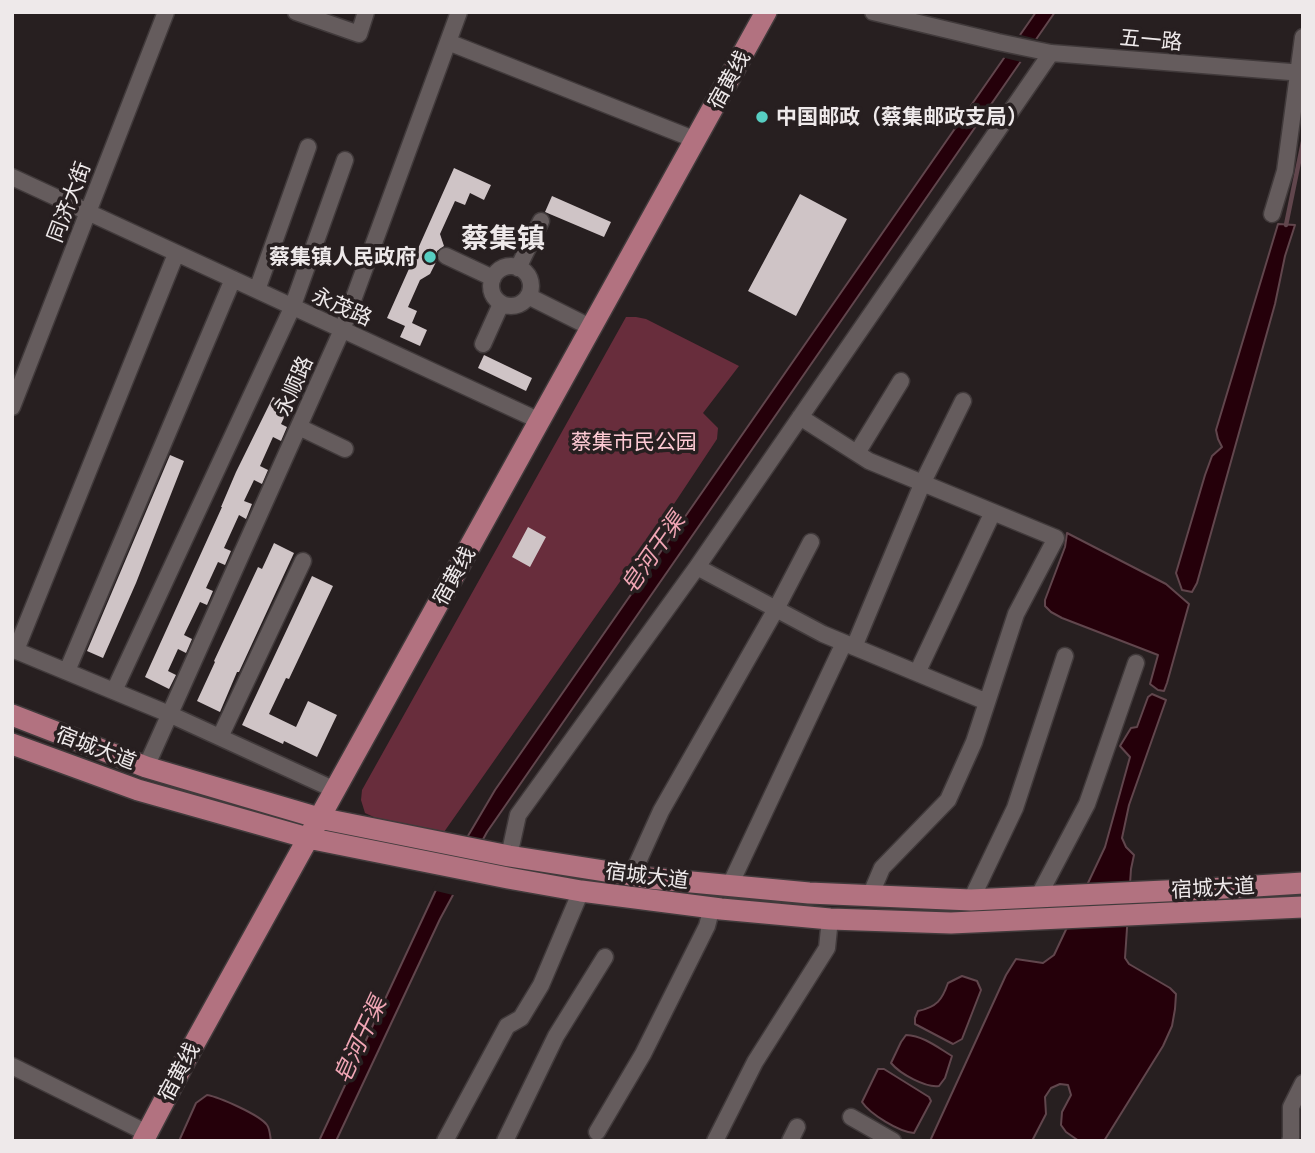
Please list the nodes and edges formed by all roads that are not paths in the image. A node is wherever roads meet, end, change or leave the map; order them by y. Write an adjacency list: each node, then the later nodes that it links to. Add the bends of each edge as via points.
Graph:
1 (166, 12): 15 (street, 同济大街)
2 (296, 12): 3 (street, via 359,34)
3 (366, 12)
4 (458, 12): 8 (street, 永顺路)
5 (766, 12): 11 (main road, 宿黄线)
6 (873, 12): 9 (street, 五一路)
7 (1303, 37): 10 (street)
8 (447, 42): 11 (street); 28 (street, 永顺路)
9 (1051, 53): 10 (street, 五一路); 33 (street)
10 (1300, 73): 16 (street, via 1285,171)
11 (695, 140): 27 (main road, 宿黄线)
12 (308, 147): 23 (street)
13 (345, 160): 26 (street)
14 (12, 177): 15 (street, 永茂路)
15 (88, 213): 18 (street, 永茂路); 32 (street, 同济大街)
16 (1272, 214)
17 (541, 220): 20 (street)
18 (176, 254): 22 (street, 永茂路); 45 (street)
19 (446, 256): 21 (street)
20 (518, 268): 21 (street, via 505,267); 24 (street, via 529,278)
21 (493, 278): 25 (street, via 492,295)
22 (233, 279): 23 (street, 永茂路); 48 (street)
23 (257, 290): 26 (street, 永茂路)
24 (528, 296): 25 (street, via 519,305); 27 (street)
25 (501, 304): 29 (street)
26 (292, 307): 28 (street, 永茂路); 50 (street)
27 (592, 328): 34 (main road, 宿黄线)
28 (342, 330): 34 (street, 永茂路); 35 (street, 永顺路)
29 (484, 344)
30 (901, 381): 37 (street)
31 (963, 401): 38 (street)
32 (12, 407)
33 (800, 417): 37 (street); 42 (street)
34 (540, 421): 57 (main road, 宿黄线)
35 (299, 427): 36 (street); 52 (street, 永顺路)
36 (345, 449)
37 (857, 453): 38 (street)
38 (923, 482): 39 (street); 44 (street)
39 (993, 512): 49 (street); 51 (street, via 1056,538 1016,614)
40 (811, 542): 43 (street)
41 (303, 561): 54 (street)
42 (697, 567): 43 (street); 61 (street, via 518,814)
43 (776, 609): 44 (street); 62 (street, via 661,811)
44 (849, 645): 49 (street); 64 (street)
45 (14, 649): 48 (street)
46 (1065, 656): 68 (street, via 1015,808)
47 (1136, 663): 67 (street, via 1087,804)
48 (67, 671): 50 (street)
49 (917, 673): 51 (street)
50 (114, 691): 52 (street)
51 (987, 702): 66 (street, via 948,800 882,868)
52 (169, 714): 54 (street); 56 (street, 永顺路)
53 (12, 715): 56 (main road, 宿城大道)
54 (220, 737): 57 (street)
55 (12, 744): 59 (main road, 宿城大道, via 138,790)
56 (146, 767): 58 (main road, 宿城大道)
57 (335, 790): 58 (main road, 宿黄线)
58 (319, 818): 59 (main road, 宿黄线); 60 (main road, 宿城大道)
59 (308, 838): 60 (main road, 宿城大道); 77 (main road, 宿黄线)
60 (424, 851): 61 (main road, 宿城大道); 65 (main road, 宿城大道, via 508,878)
61 (509, 856): 62 (main road, 宿城大道)
62 (632, 875): 64 (main road, 宿城大道)
63 (1303, 883): 67 (main road, 宿城大道)
64 (730, 885): 66 (main road, 宿城大道)
65 (581, 891): 69 (main road, 宿城大道); 79 (street, via 541,985 521,1018 507,1026)
66 (870, 895): 68 (main road, 宿城大道)
67 (1038, 897): 68 (main road, 宿城大道)
68 (971, 900)
69 (712, 907): 71 (main road, 宿城大道); 76 (street, via 707,926 643,1054)
70 (1303, 907): 71 (main road, 宿城大道, via 951,923)
71 (830, 919): 81 (street, via 827,948 755,1062)
72 (605, 957): 80 (street, via 556,1036)
73 (12, 1066): 77 (street)
74 (1303, 1083): 78 (street, via 1291,1107)
75 (851, 1117): 82 (street)
76 (597, 1132)
77 (145, 1137)
78 (1291, 1139)
79 (445, 1141)
80 (505, 1141)
81 (715, 1141)
82 (892, 1141)

